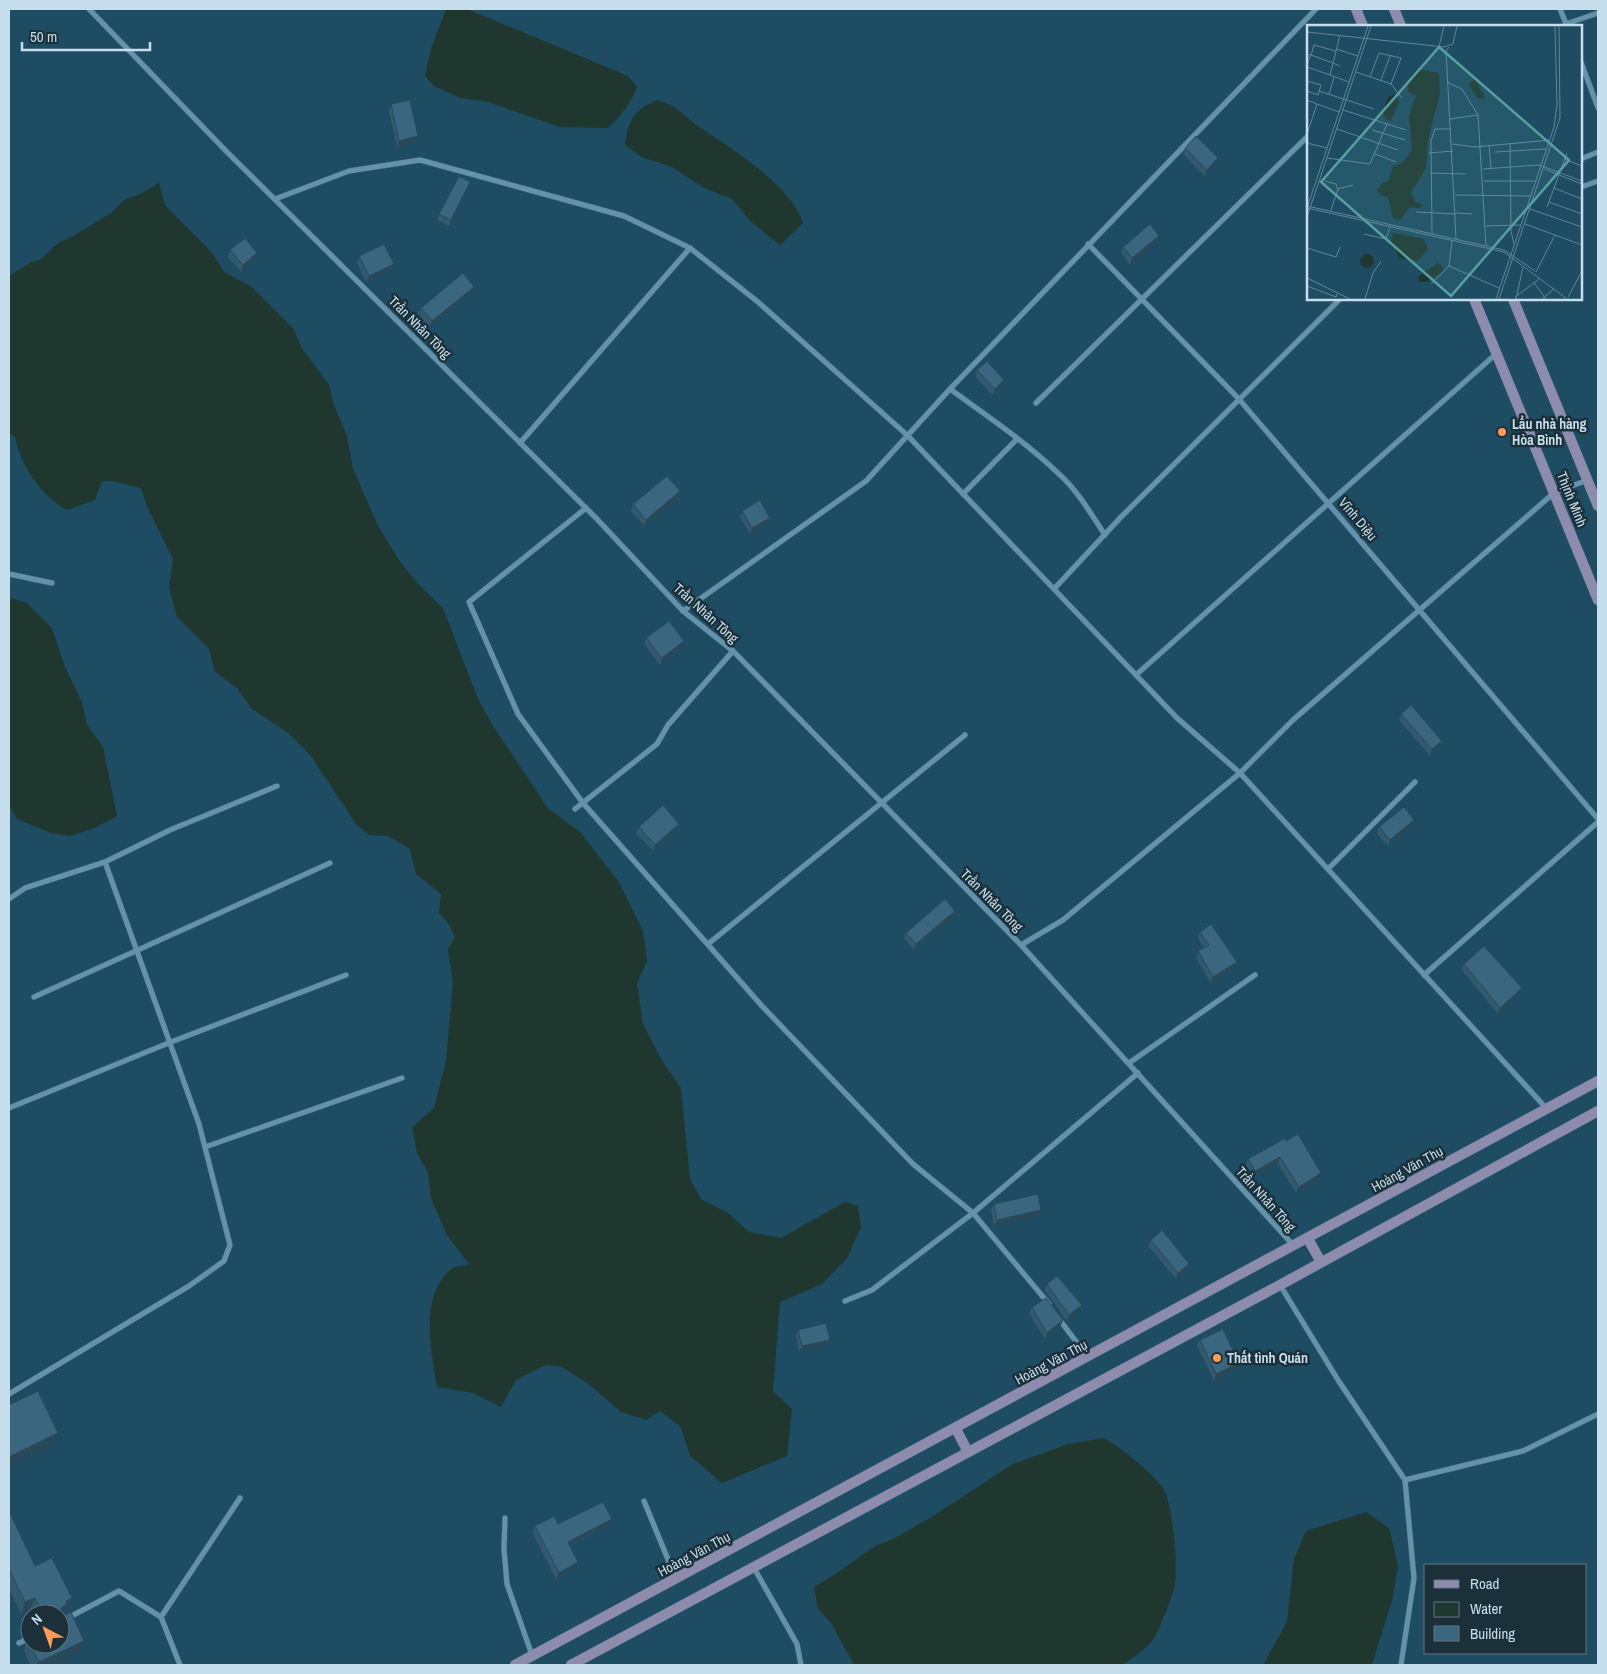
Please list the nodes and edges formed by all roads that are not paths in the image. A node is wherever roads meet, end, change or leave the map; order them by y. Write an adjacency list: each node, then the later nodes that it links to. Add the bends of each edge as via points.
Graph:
1 (89, 9): 17 (street, Trần Nhân Tông)
2 (1316, 9): 18 (street)
3 (1356, 9): 7 (main road)
4 (1394, 9): 8 (main road)
5 (1560, 9): 9 (street)
6 (1598, 13): 9 (street)
7 (1363, 25)
8 (1401, 25)
9 (1567, 25)
10 (1582, 65): 11 (street)
11 (1598, 108)
12 (1307, 137): 20 (street)
13 (1598, 152): 14 (street)
14 (1582, 159)
15 (1598, 181): 16 (street)
16 (1582, 187)
17 (275, 200): 19 (street, via 348,171 420,160 624,216); 30 (street, Trần Nhân Tông)
18 (1088, 244): 20 (street, Vĩnh Diệu); 25 (street)
19 (690, 248): 28 (street, via 758,302); 30 (street)
20 (1143, 298): 26 (street, Vĩnh Diệu); 27 (street)
21 (1339, 300): 26 (street)
22 (1474, 300): 24 (main road, Thịnh Minh)
23 (1513, 300): 31 (main road, Thịnh Minh)
24 (1497, 352): 32 (main road, Thịnh Minh); 34 (street)
25 (950, 389): 28 (street); 29 (street)
26 (1238, 398): 34 (street, Vĩnh Diệu); 37 (street)
27 (1036, 403)
28 (907, 434): 33 (street); 43 (street, via 866,481)
29 (1017, 439): 33 (street); 37 (street, via 1060,475 1091,512)
30 (520, 443): 36 (street, Trần Nhân Tông)
31 (1588, 480): 32 (street); 35 (main road, Thịnh Minh)
32 (1555, 492): 41 (main road, Thịnh Minh); 42 (street)
33 (963, 494): 40 (street)
34 (1329, 502): 42 (street, Vĩnh Diệu); 45 (street)
35 (1598, 506)
36 (586, 508): 43 (street, Trần Nhân Tông); 50 (street, via 469,602 518,714)
37 (1105, 535): 40 (street)
38 (9, 574): 39 (street)
39 (52, 583)
40 (1054, 589): 45 (street)
41 (1598, 600)
42 (1420, 610): 47 (street, via 1293,720); 53 (street, Vĩnh Diệu)
43 (683, 611): 44 (street, Trần Nhân Tông)
44 (733, 652): 50 (street, via 668,725 657,744); 51 (street, Trần Nhân Tông)
45 (1136, 675): 47 (street, via 1177,718)
46 (966, 735): 51 (street)
47 (1240, 773): 56 (street); 59 (street, via 1063,920)
48 (1415, 782): 56 (street)
49 (277, 786): 54 (street, via 170,830)
50 (583, 803): 52 (street); 58 (street)
51 (882, 804): 58 (street); 59 (street, Trần Nhân Tông)
52 (576, 809)
53 (1598, 820): 63 (street)
54 (104, 862): 57 (street, via 25,888); 60 (street)
55 (330, 863): 60 (street)
56 (1328, 869): 63 (street)
57 (9, 900)
58 (708, 944): 74 (street, via 762,1006 913,1164)
59 (1021, 945): 66 (street, Trần Nhân Tông)
60 (138, 950): 64 (street); 65 (street)
61 (346, 975): 65 (street)
62 (1255, 975): 66 (street)
63 (1424, 975): 71 (street)
64 (34, 997)
65 (170, 1042): 70 (street); 73 (street)
66 (1129, 1063): 67 (street, Trần Nhân Tông)
67 (1138, 1073): 74 (street); 76 (street, Trần Nhân Tông)
68 (402, 1078): 73 (street)
69 (1598, 1081): 71 (main road, Hoàng Văn Thụ)
70 (9, 1108)
71 (1547, 1109): 75 (main road, Hoàng Văn Thụ)
72 (1598, 1111): 77 (main road)
73 (205, 1147): 81 (street, via 230,1244 224,1261 189,1286)
74 (973, 1213): 79 (street, via 872,1290); 80 (street, via 1039,1290)
75 (1308, 1239): 76 (main road, Hoàng Văn Thụ); 77 (main road)
76 (1294, 1246): 80 (main road, Hoàng Văn Thụ)
77 (1321, 1262): 78 (main road)
78 (1280, 1285): 84 (main road); 85 (street)
79 (845, 1301)
80 (1088, 1358): 83 (main road, Hoàng Văn Thụ)
81 (9, 1394)
82 (1598, 1414): 85 (street, via 1523,1451)
83 (956, 1429): 84 (main road); 90 (main road, Hoàng Văn Thụ)
84 (968, 1452): 89 (main road)
85 (1405, 1480): 98 (street, via 1414,1578)
86 (240, 1498): 92 (street)
87 (644, 1501): 90 (street)
88 (504, 1518): 93 (street, via 507,1584)
89 (753, 1567): 96 (main road); 97 (street, via 797,1644)
90 (676, 1579): 93 (main road, Hoàng Văn Thụ)
91 (70, 1617): 92 (street, via 119,1591)
92 (161, 1617): 94 (street)
93 (532, 1656): 95 (main road, Hoàng Văn Thụ)
94 (180, 1665)
95 (515, 1665)
96 (571, 1665)
97 (801, 1665)
98 (1401, 1665)

